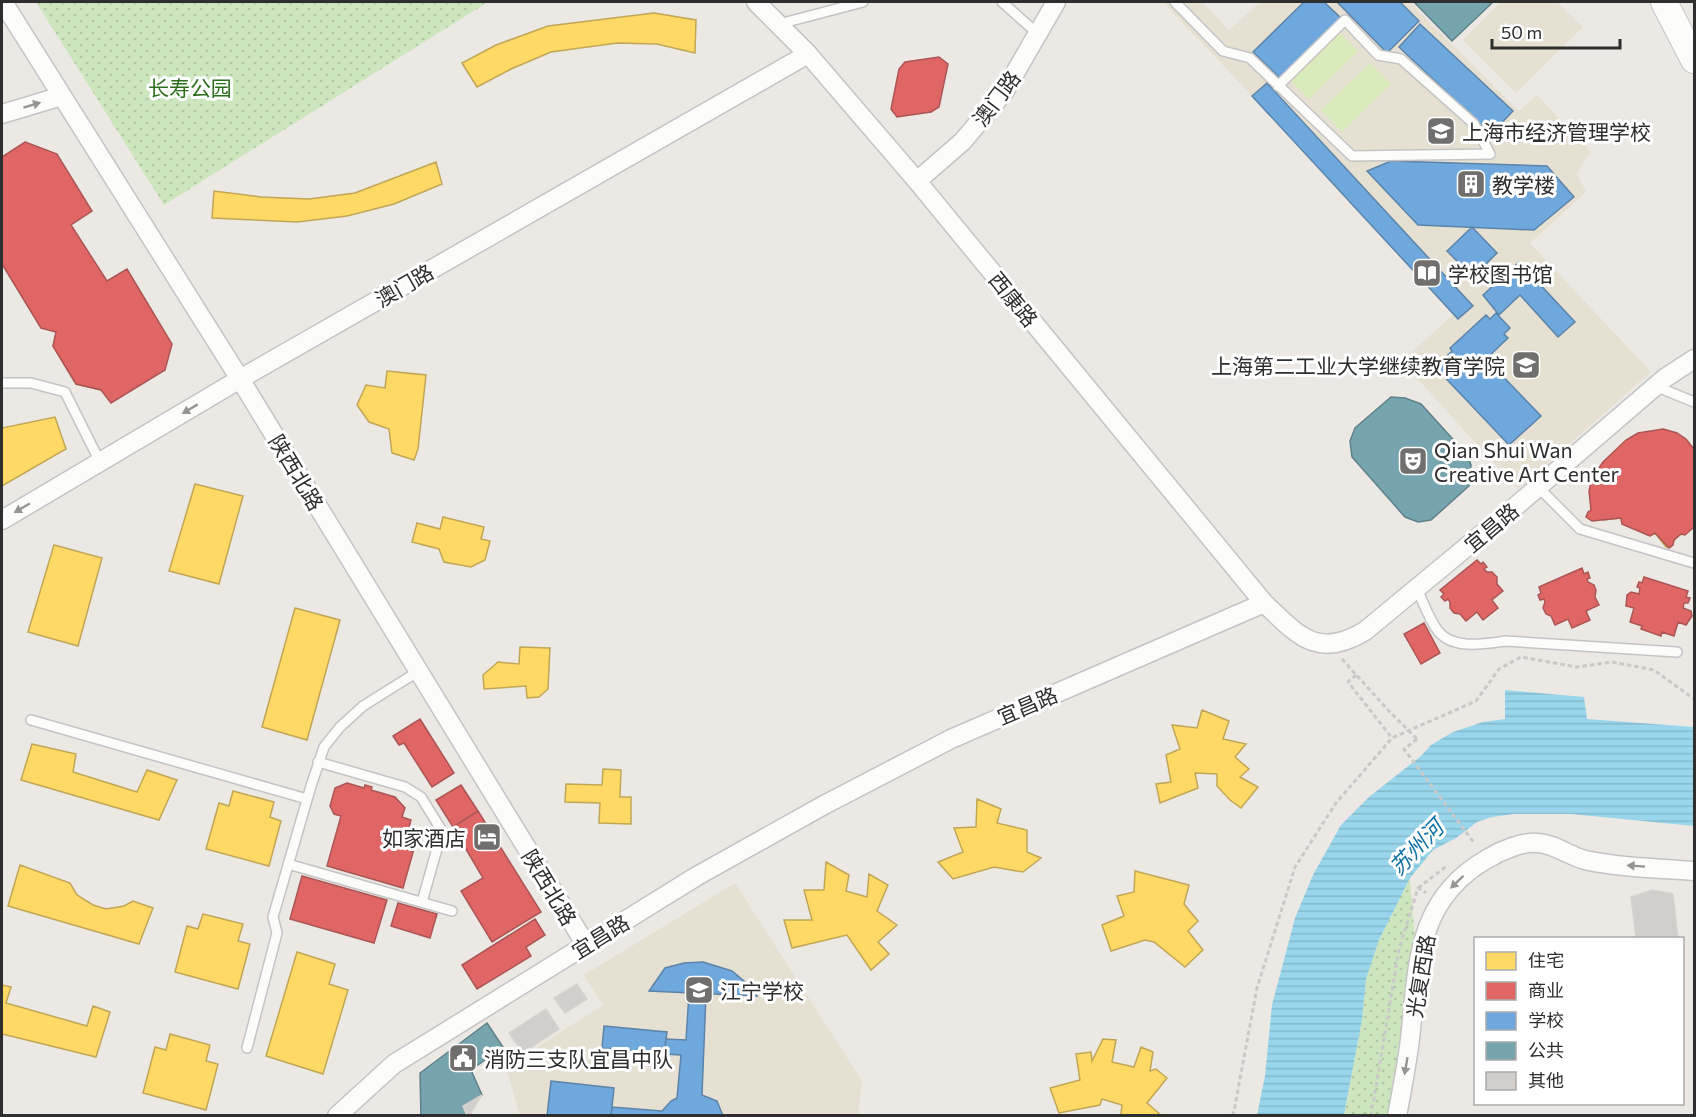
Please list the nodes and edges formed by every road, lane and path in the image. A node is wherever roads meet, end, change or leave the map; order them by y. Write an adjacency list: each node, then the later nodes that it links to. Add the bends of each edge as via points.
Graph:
1 (3, 2): 13 (street, 陕西北路)
2 (756, 2): 8 (street, 西康路)
3 (863, 2): 8 (lane)
4 (1002, 2): 9 (lane)
5 (1056, 2): 9 (street, 澳门路)
6 (1175, 2): 12 (lane, via 1222,51 1250,58)
7 (1664, 2): 11 (main road)
8 (779, 24): 10 (street, 西康路)
9 (1038, 34): 15 (street, 澳门路, via 985,116)
10 (808, 54): 15 (street, 西康路); 17 (street, 澳门路)
11 (1695, 60)
12 (1278, 86): 12 (lane, via 1352,156 1490,154 1474,124 1401,59 1378,55 1345,20)
13 (62, 96): 14 (street, one-way to 13); 17 (street, 陕西北路)
14 (2, 114)
15 (917, 181): 26 (street, 西康路)
16 (1695, 359): 19 (street, 宜昌路)
17 (240, 379): 21 (street, 澳门路, one-way to 21); 29 (street, 陕西北路)
18 (2, 383): 21 (lane, via 31,383 66,393)
19 (1655, 387): 20 (lane); 22 (street, 宜昌路)
20 (1695, 402)
21 (100, 462): 23 (street, 澳门路, one-way to 23)
22 (1538, 487): 24 (lane, via 1580,529); 25 (street, 宜昌路)
23 (2, 520)
24 (1695, 563)
25 (1417, 589): 27 (street, 宜昌路, via 1365,631 1349,641); 28 (lane, via 1438,631 1448,639 1467,644 1505,640)
26 (1264, 603): 27 (street, via 1294,632 1312,642); 42 (street, 宜昌路, via 951,739 707,870)
27 (1329, 645): 30 (path)
28 (1677, 652)
29 (419, 671): 34 (lane, via 363,706 339,727); 42 (street, 陕西北路)
30 (1356, 675): 33 (path, via 1348,682); 36 (path, bridge, via 1417,739 1404,749)
31 (1695, 699): 33 (path, via 1654,670 1612,662 1577,667 1521,657 1499,669 1476,701)
32 (31, 720): 35 (lane)
33 (1392, 738): 45 (path, via 1336,803 1295,867 1257,988)
34 (318, 762): 35 (lane); 39 (lane, via 405,787 421,797 442,831)
35 (307, 799): 37 (lane)
36 (1475, 844)
37 (288, 864): 39 (lane); 43 (lane, via 273,916 277,933)
38 (1695, 871): 40 (street, 光复西路, one-way to 40, via 1603,864 1537,842 1502,850 1476,865 1453,884)
39 (422, 902): 41 (lane)
40 (1439, 903): 46 (path, via 1419,888 1399,949); 47 (street, 光复西路, one-way to 47, via 1422,944)
41 (452, 911)
42 (586, 945): 44 (street, 宜昌路, via 394,1064)
43 (247, 1048)
44 (338, 1116)
45 (1233, 1116)
46 (1371, 1116)
47 (1397, 1116)

